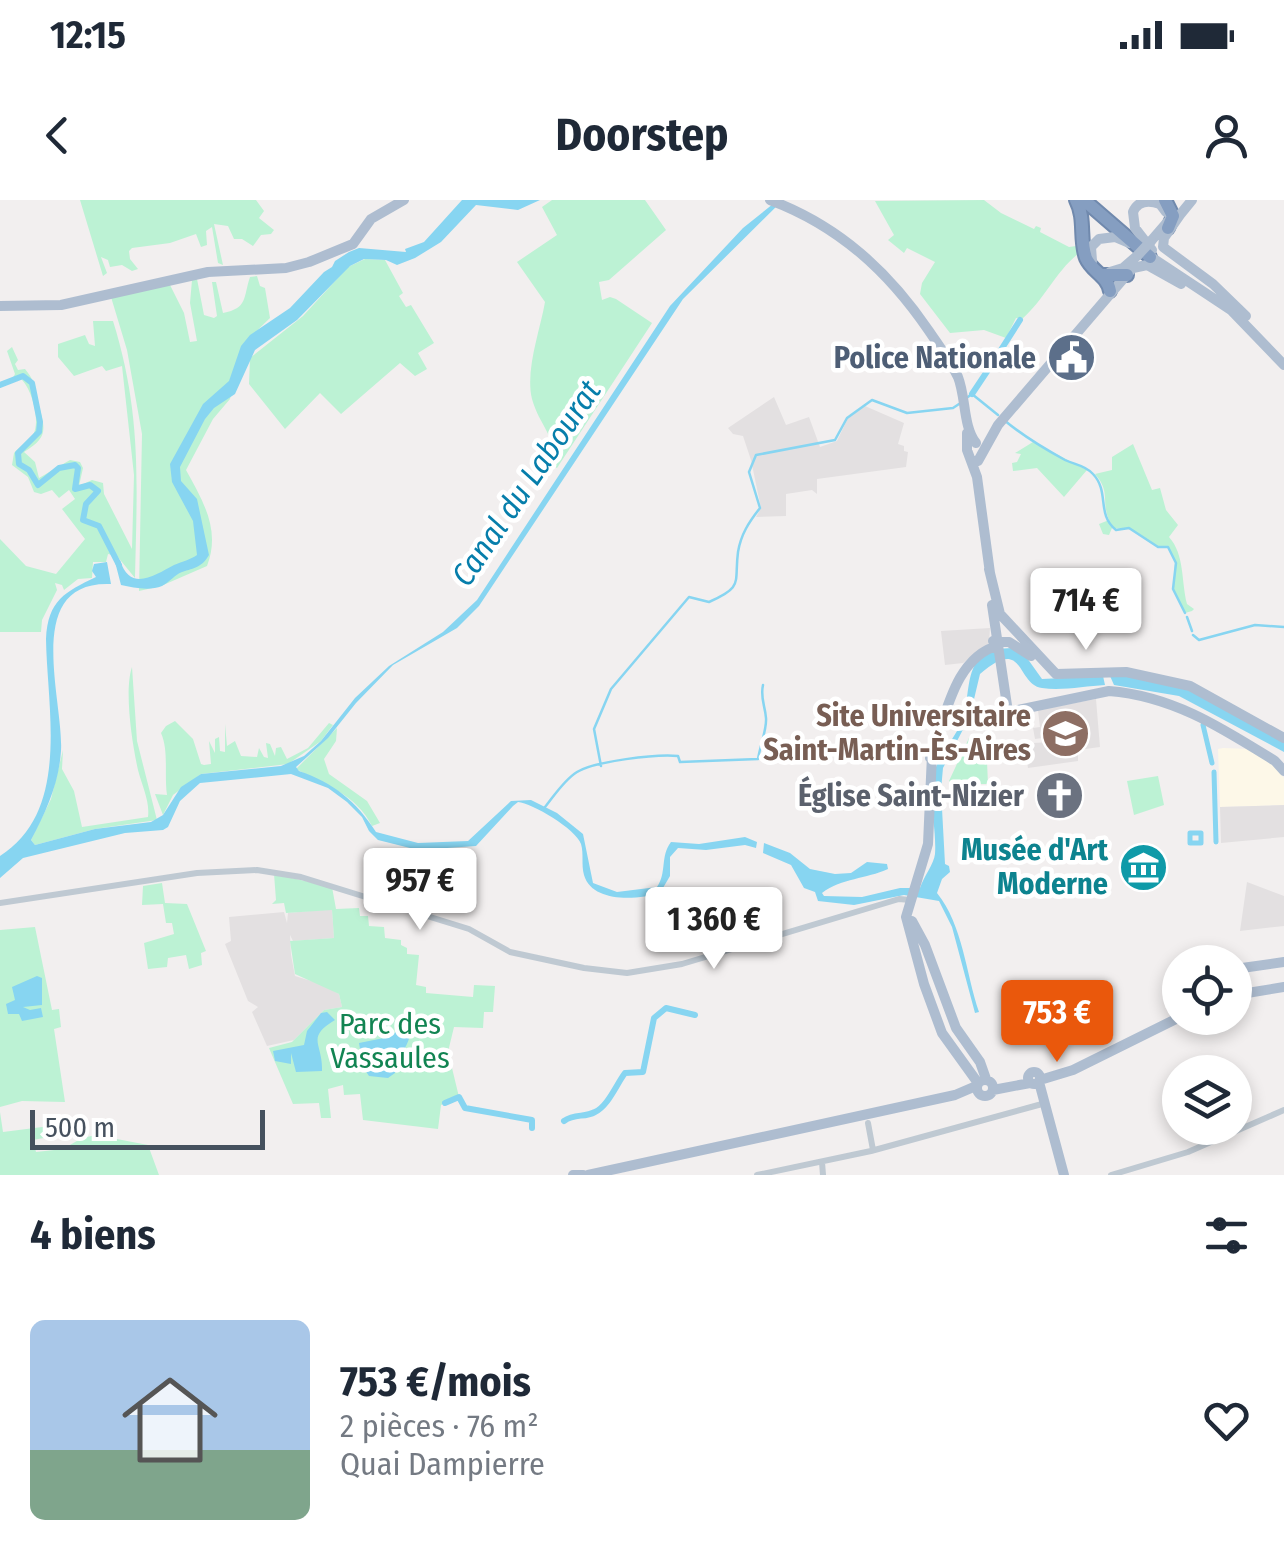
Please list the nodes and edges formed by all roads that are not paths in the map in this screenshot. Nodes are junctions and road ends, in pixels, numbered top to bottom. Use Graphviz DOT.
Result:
graph roads {
  1 [pos="404,200"];
  2 [pos="1076,200"];
  3 [pos="1084,200"];
  4 [pos="1164,200"];
  5 [pos="1189,200"];
  6 [pos="776,202"];
  7 [pos="1172,220"];
  8 [pos="1148,251"];
  9 [pos="1127,273"];
  10 [pos="1102,276"];
  11 [pos="1108,295"];
  12 [pos="0,306"];
  13 [pos="1231,310"];
  14 [pos="1250,321"];
  15 [pos="1284,362"];
  16 [pos="975,437"];
  17 [pos="990,569"];
  18 [pos="1008,623"];
  19 [pos="999,644"];
  20 [pos="1056,674"];
  21 [pos="1284,738"];
  22 [pos="1284,771"];
  23 [pos="910,895"];
  24 [pos="0,902"];
  25 [pos="913,931"];
  26 [pos="1284,962"];
  27 [pos="1252,967"];
  28 [pos="1284,987"];
  29 [pos="1252,992"];
  30 [pos="1162,1025"];
  31 [pos="1035,1080"];
  32 [pos="984,1086"];
  33 [pos="1042,1104"];
  34 [pos="1284,1110"];
  35 [pos="868,1123"];
  36 [pos="874,1150"];
  37 [pos="822,1162"];
  38 [pos="1062,1174"];
  39 [pos="573,1175"];
  40 [pos="584,1175"];
  41 [pos="608,1175"];
  42 [pos="757,1175"];
  43 [pos="823,1175"];
  44 [pos="1076,1175"];
  45 [pos="1110,1175"];
  1 -- 12 [label="main road"];
  2 -- 10 [label="highway"];
  3 -- 8 [label="highway"];
  4 -- 7 [label="highway"];
  5 -- 7 [label="main road"];
  6 -- 16 [label="main road"];
  7 -- 8 [label="main road"];
  7 -- 8 [label="main road"];
  7 -- 14 [label="main road"];
  8 -- 8 [label="main road"];
  8 -- 9 [label="main road"];
  8 -- 13 [label="main road"];
  8 -- 14 [label="main road"];
  9 -- 10 [label="highway"];
  9 -- 11 [label="main road"];
  9 -- 13 [label="main road"];
  10 -- 11 [label="highway"];
  11 -- 16 [label="main road"];
  13 -- 15 [label="main road"];
  14 -- 15 [label="main road"];
  16 -- 17 [label="main road"];
  17 -- 18 [label="main road"];
  17 -- 19 [label="main road"];
  18 -- 19 [label="main road"];
  18 -- 20 [label="main road"];
  19 -- 20 [label="main road"];
  19 -- 22 [label="main road"];
  19 -- 23 [label="main road"];
  20 -- 21 [label="main road"];
  23 -- 24 [label="street"];
  23 -- 25 [label="main road"];
  23 -- 25 [label="main road"];
  25 -- 32 [label="main road"];
  26 -- 27 [label="main road"];
  28 -- 29 [label="main road"];
  30 -- 31 [label="main road"];
  31 -- 32 [label="main road"];
  31 -- 33 [label="main road"];
  31 -- 38 [label="main road"];
  32 -- 40 [label="main road"];
  32 -- 41 [label="main road"];
  33 -- 36 [label="street"];
  33 -- 38 [label="main road"];
  34 -- 45 [label="street"];
  35 -- 36 [label="street"];
  36 -- 37 [label="street"];
  37 -- 42 [label="street"];
  37 -- 43 [label="street"];
  38 -- 44 [label="street"];
  39 -- 40 [label="main road"];
}
